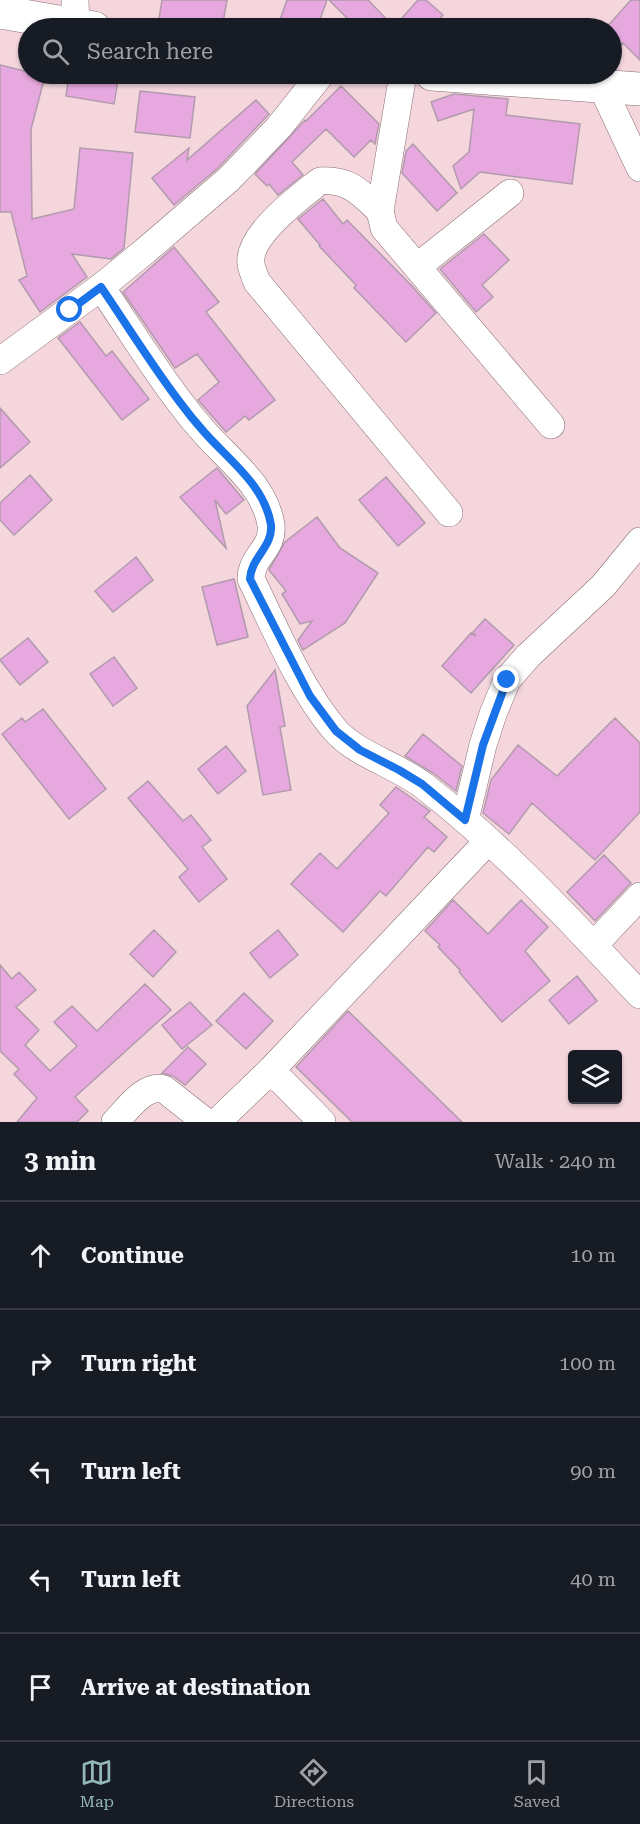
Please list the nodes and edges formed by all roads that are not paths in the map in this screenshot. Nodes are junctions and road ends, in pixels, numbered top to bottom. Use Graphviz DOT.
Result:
graph roads {
  1 [pos="0,12"];
  2 [pos="82,18"];
  3 [pos="313,84"];
  4 [pos="401,84"];
  5 [pos="563,84"];
  6 [pos="602,87"];
  7 [pos="640,89"];
  8 [pos="640,168"];
  9 [pos="510,193"];
  10 [pos="380,211"];
  11 [pos="417,267"];
  12 [pos="101,287"];
  13 [pos="0,361"];
  14 [pos="551,425"];
  15 [pos="449,513"];
  16 [pos="640,541"];
  17 [pos="465,820"];
  18 [pos="488,841"];
  19 [pos="640,896"];
  20 [pos="594,945"];
  21 [pos="640,995"];
  22 [pos="271,1070"];
  23 [pos="115,1122"];
  24 [pos="206,1122"];
  25 [pos="217,1122"];
  26 [pos="322,1122"];
  1 -- 2 [label="street"];
  3 -- 12 [label="street"];
  4 -- 10 [label="street"];
  5 -- 6 [label="street"];
  6 -- 7 [label="street"];
  6 -- 8 [label="street"];
  9 -- 11 [label="street"];
  10 -- 11 [label="street"];
  10 -- 15 [label="street"];
  11 -- 14 [label="street"];
  12 -- 13 [label="street"];
  12 -- 17 [label="street"];
  16 -- 17 [label="street"];
  17 -- 18 [label="street"];
  18 -- 20 [label="street"];
  18 -- 22 [label="street"];
  19 -- 20 [label="street"];
  20 -- 21 [label="street"];
  22 -- 25 [label="street"];
  22 -- 26 [label="street"];
  23 -- 24 [label="street"];
}
